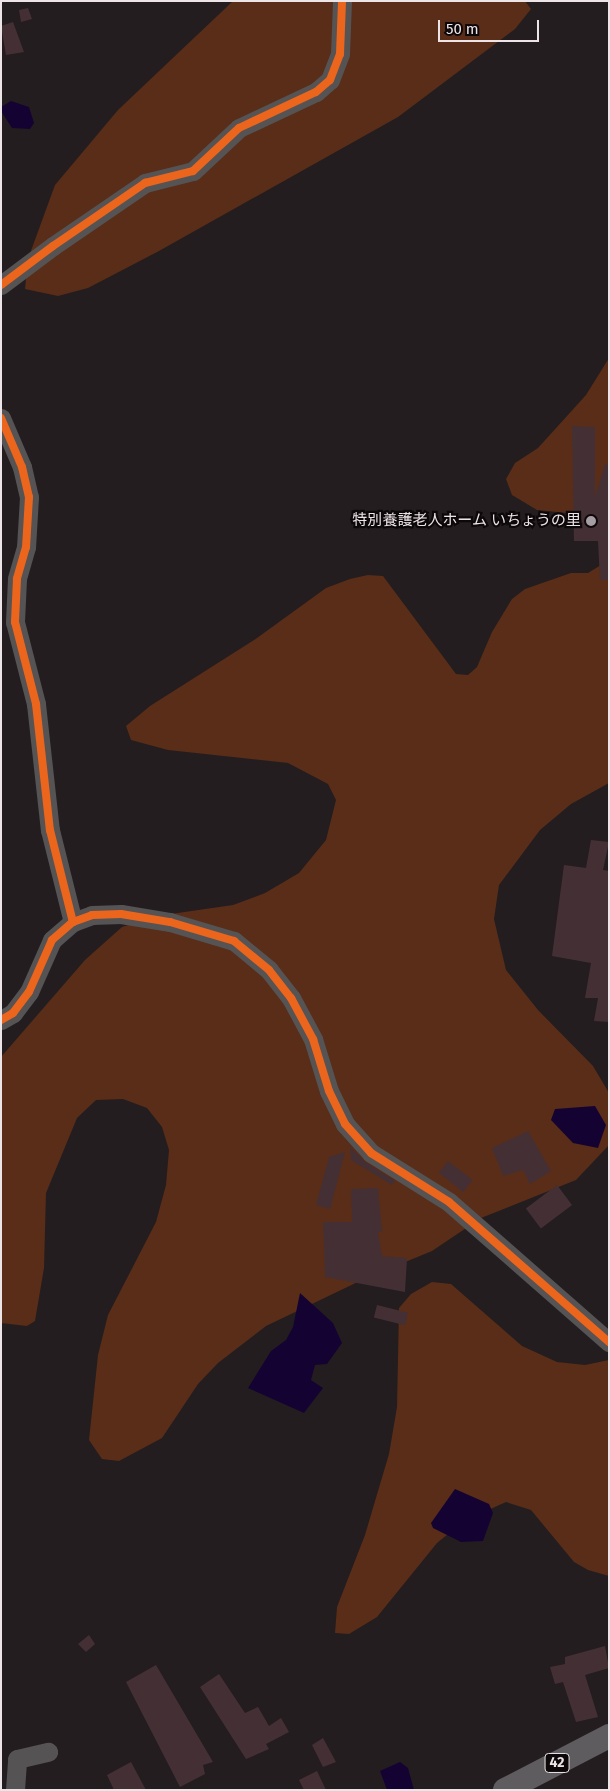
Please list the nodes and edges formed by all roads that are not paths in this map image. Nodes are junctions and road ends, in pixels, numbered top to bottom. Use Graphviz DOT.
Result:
graph roads {
  1 [pos="342,1"];
  2 [pos="1,286"];
  3 [pos="1,418"];
  4 [pos="73,922"];
  5 [pos="1,1020"];
  6 [pos="609,1342"];
  7 [pos="609,1736"];
  8 [pos="48,1752"];
  9 [pos="14,1790"];
  10 [pos="505,1790"];
  1 -- 2 [label="street"];
  3 -- 4 [label="street"];
  4 -- 5 [label="street"];
  4 -- 6 [label="street"];
  7 -- 10 [label="main road, 42"];
  8 -- 9 [label="street"];
}
